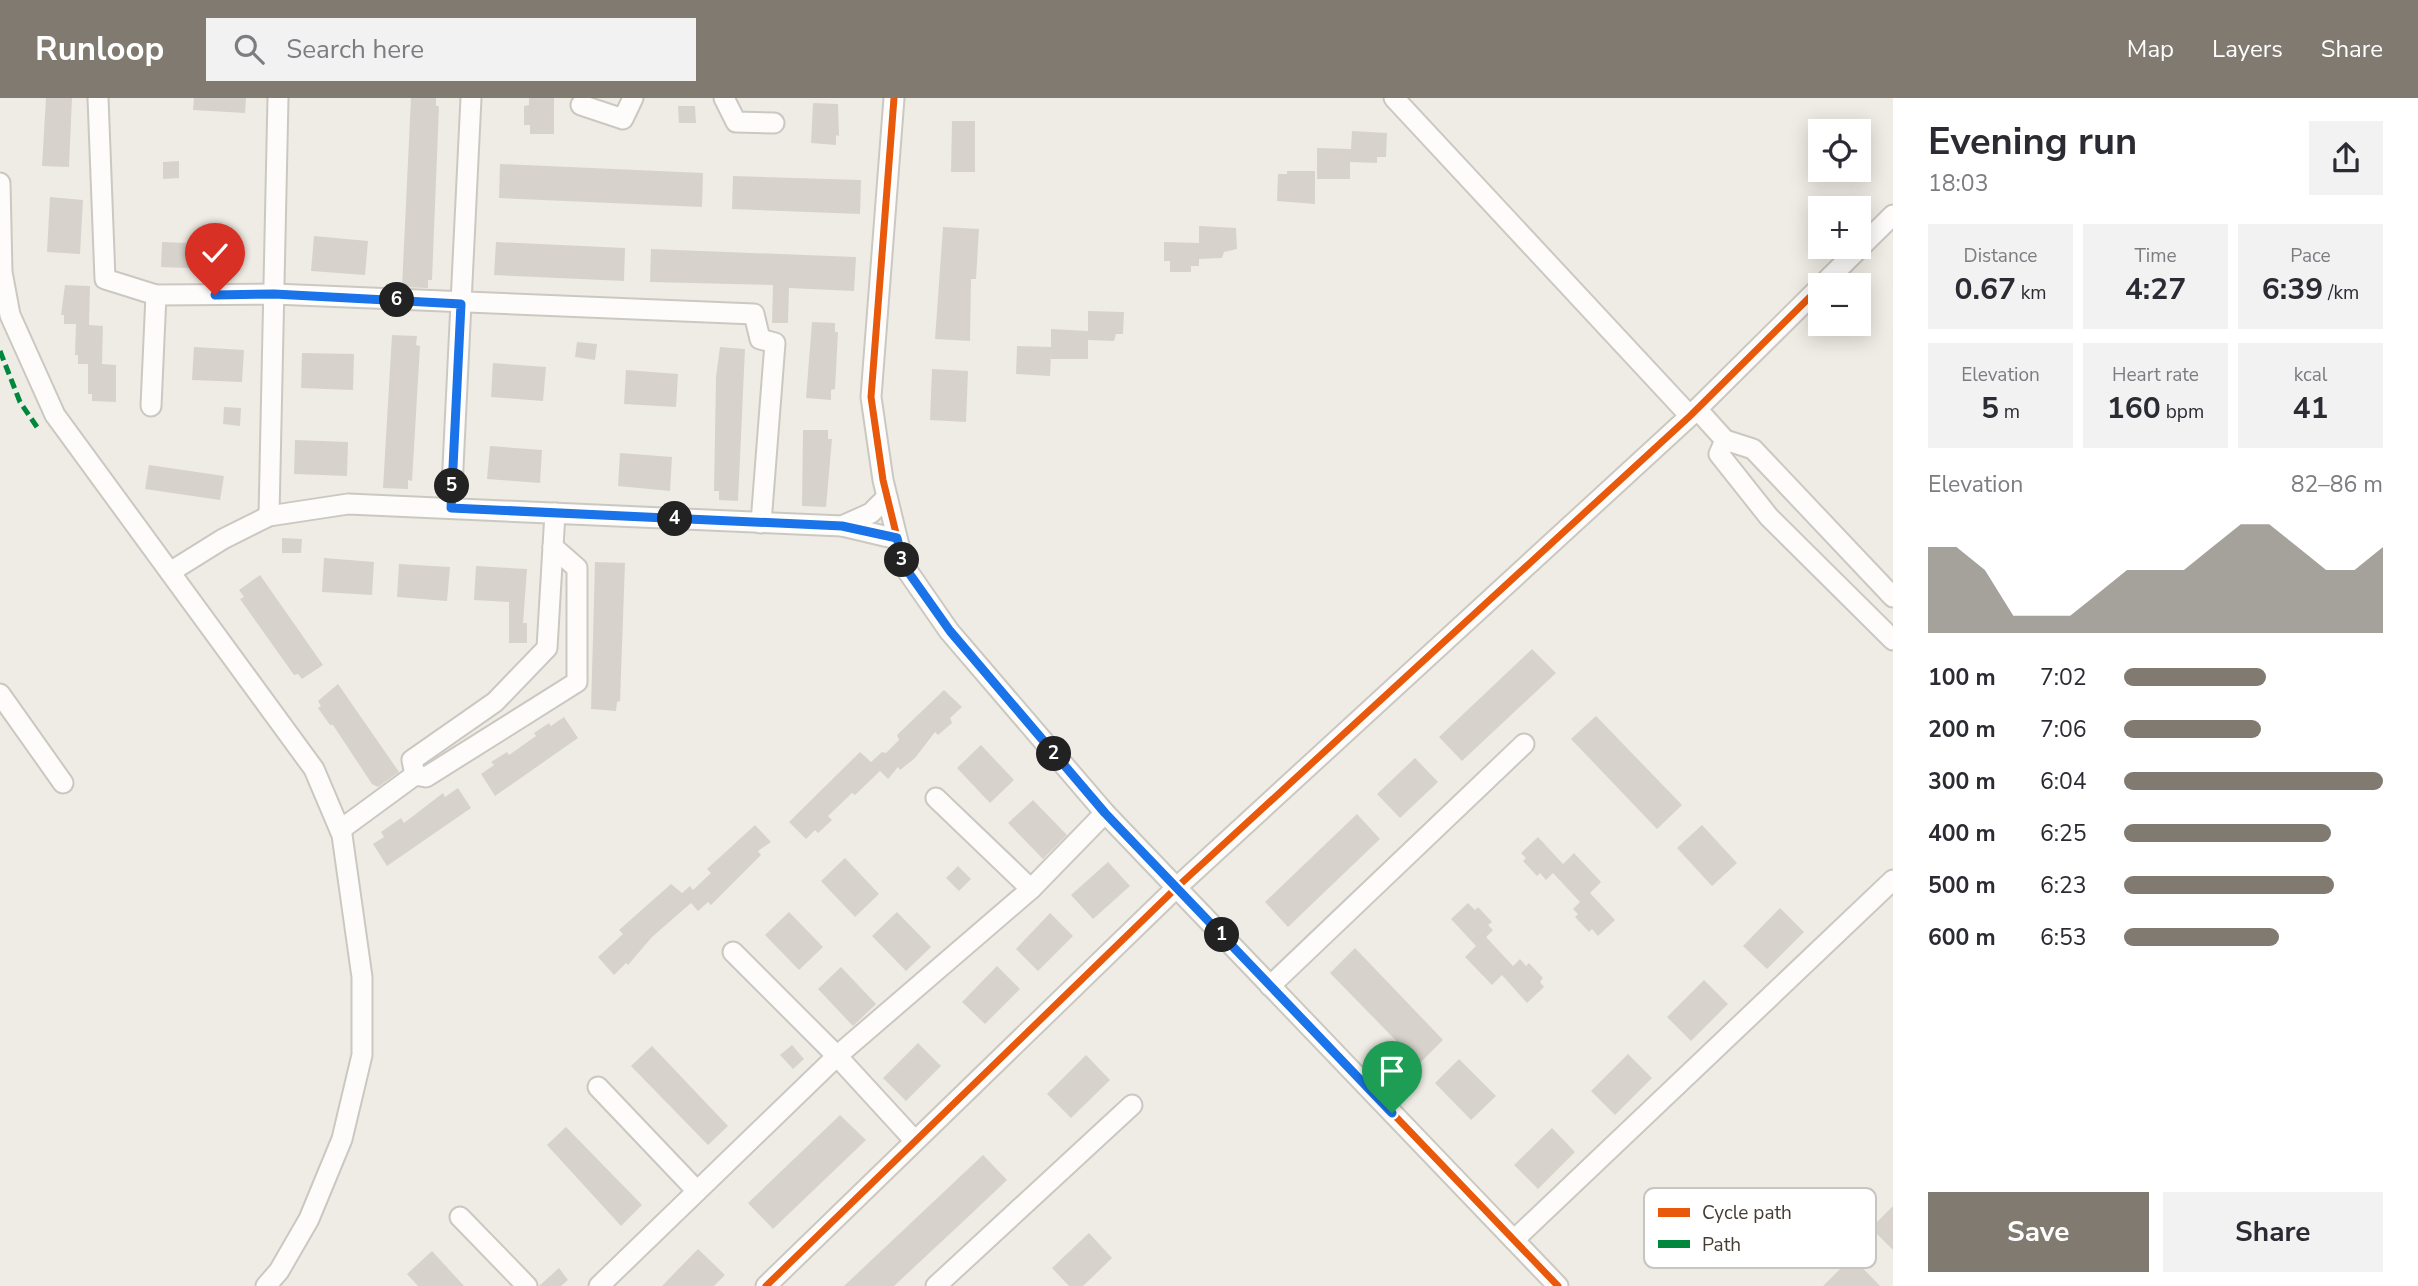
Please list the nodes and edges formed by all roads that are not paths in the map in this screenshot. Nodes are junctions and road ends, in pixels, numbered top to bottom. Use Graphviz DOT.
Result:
graph roads {
  1 [pos="98,98"];
  2 [pos="278,98"];
  3 [pos="471,98"];
  4 [pos="633,98"];
  5 [pos="724,98"];
  6 [pos="894,98"];
  7 [pos="1394,98"];
  8 [pos="581,105"];
  9 [pos="774,123"];
  10 [pos="0,183"];
  11 [pos="1893,215"];
  12 [pos="1834,273"];
  13 [pos="274,294"];
  14 [pos="156,295"];
  15 [pos="1808,299"];
  16 [pos="461,304"];
  17 [pos="151,406"];
  18 [pos="1693,412"];
  19 [pos="1725,440"];
  20 [pos="887,497"];
  21 [pos="451,508"];
  22 [pos="555,513"];
  23 [pos="269,516"];
  24 [pos="761,523"];
  25 [pos="842,526"];
  26 [pos="897,538"];
  27 [pos="553,547"];
  28 [pos="170,572"];
  29 [pos="1893,597"];
  30 [pos="1893,640"];
  31 [pos="0,694"];
  32 [pos="1524,744"];
  33 [pos="415,775"];
  34 [pos="63,783"];
  35 [pos="936,798"];
  36 [pos="1105,813"];
  37 [pos="340,830"];
  38 [pos="1893,880"];
  39 [pos="1176,888"];
  40 [pos="1031,889"];
  41 [pos="733,952"];
  42 [pos="1270,986"];
  43 [pos="836,1056"];
  44 [pos="598,1087"];
  45 [pos="1132,1105"];
  46 [pos="915,1141"];
  47 [pos="697,1191"];
  48 [pos="460,1217"];
  49 [pos="1514,1240"];
  50 [pos="775,1283"];
  51 [pos="266,1286"];
  52 [pos="527,1286"];
  53 [pos="599,1286"];
  54 [pos="936,1286"];
  55 [pos="1558,1286"];
  1 -- 14 [label="street"];
  2 -- 13 [label="street"];
  3 -- 16 [label="street"];
  4 -- 8 [label="street"];
  5 -- 9 [label="street"];
  6 -- 20 [label="street"];
  7 -- 18 [label="street"];
  10 -- 28 [label="street"];
  11 -- 12 [label="street"];
  13 -- 14 [label="street"];
  13 -- 16 [label="street"];
  13 -- 23 [label="street"];
  14 -- 17 [label="street"];
  15 -- 18 [label="street"];
  16 -- 21 [label="street"];
  16 -- 24 [label="street"];
  18 -- 19 [label="street"];
  18 -- 39 [label="street"];
  19 -- 29 [label="street"];
  19 -- 30 [label="street"];
  20 -- 25 [label="street"];
  20 -- 26 [label="street"];
  21 -- 22 [label="street"];
  21 -- 23 [label="street"];
  22 -- 24 [label="street"];
  22 -- 27 [label="street"];
  23 -- 28 [label="street"];
  24 -- 25 [label="street"];
  25 -- 26 [label="street"];
  26 -- 36 [label="street"];
  27 -- 33 [label="street"];
  27 -- 33 [label="street"];
  28 -- 37 [label="street"];
  31 -- 34 [label="street"];
  32 -- 42 [label="street"];
  33 -- 37 [label="street"];
  35 -- 40 [label="street"];
  36 -- 39 [label="street"];
  36 -- 40 [label="street"];
  37 -- 51 [label="street"];
  38 -- 49 [label="street"];
  39 -- 42 [label="street"];
  39 -- 46 [label="street"];
  40 -- 43 [label="street"];
  41 -- 43 [label="street"];
  42 -- 49 [label="street"];
  43 -- 46 [label="street"];
  43 -- 47 [label="street"];
  44 -- 47 [label="street"];
  45 -- 54 [label="street"];
  46 -- 50 [label="street"];
  47 -- 53 [label="street"];
  48 -- 52 [label="street"];
  49 -- 55 [label="street"];
}
